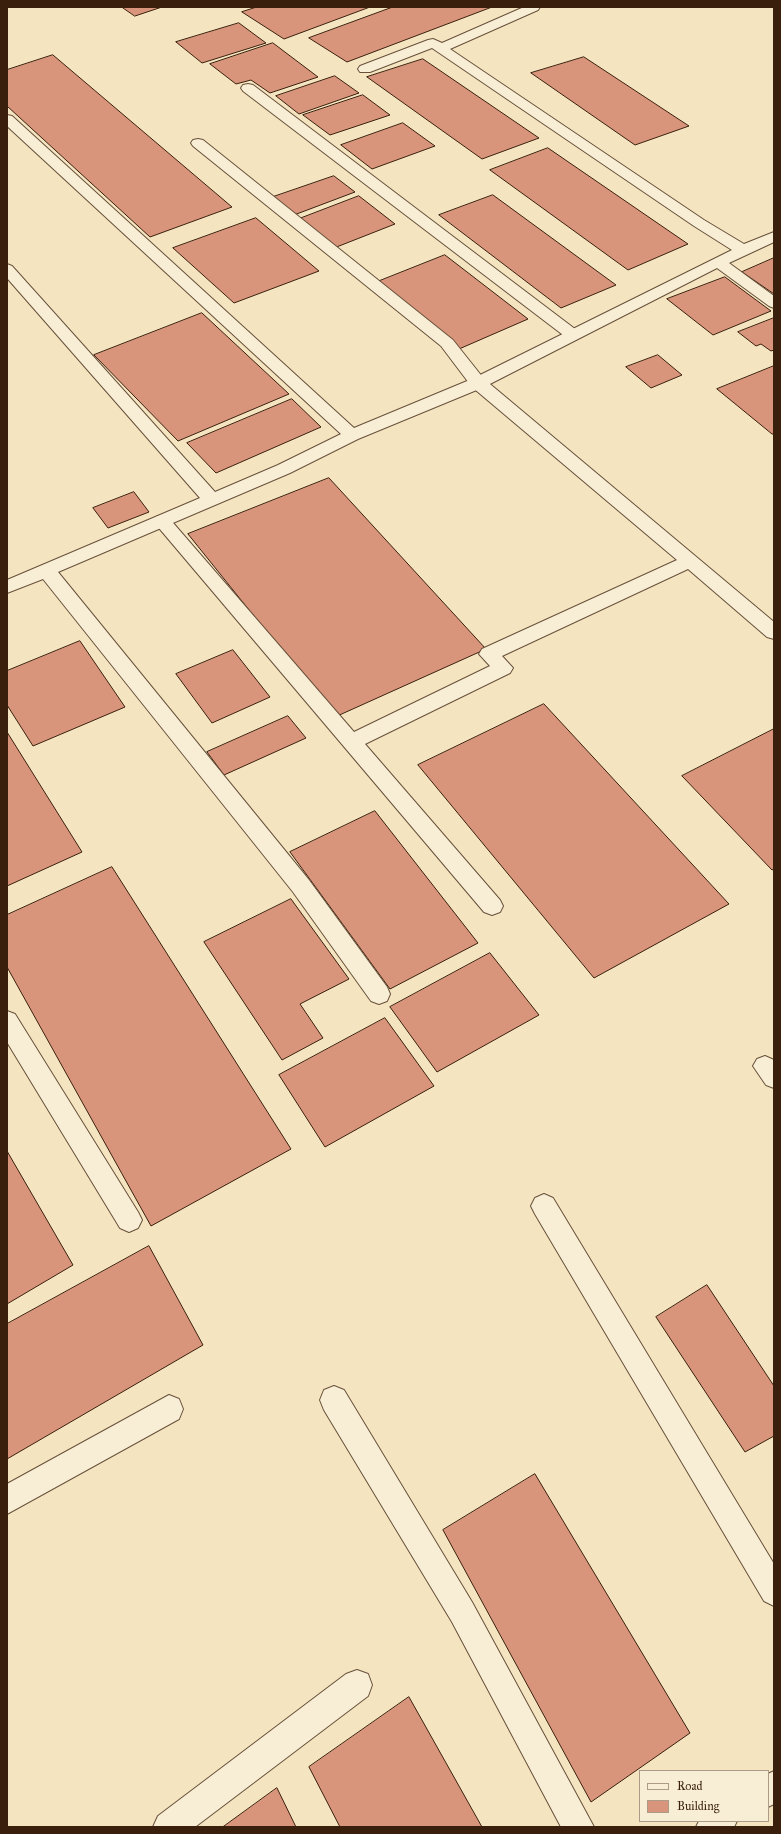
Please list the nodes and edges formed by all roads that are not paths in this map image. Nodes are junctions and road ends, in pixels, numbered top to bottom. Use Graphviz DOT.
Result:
graph roads {
  1 [pos="534,7"];
  2 [pos="501,10"];
  3 [pos="513,16"];
  4 [pos="441,48"];
  5 [pos="365,69"];
  6 [pos="248,88"];
  7 [pos="7,119"];
  8 [pos="198,143"];
  9 [pos="774,236"];
  10 [pos="744,251"];
  11 [pos="718,262"];
  12 [pos="7,269"];
  13 [pos="774,302"];
  14 [pos="573,335"];
  15 [pos="478,383"];
  16 [pos="352,434"];
  17 [pos="212,500"];
  18 [pos="162,521"];
  19 [pos="690,562"];
  20 [pos="46,570"];
  21 [pos="7,587"];
  22 [pos="774,632"];
  23 [pos="351,742"];
  24 [pos="492,906"];
  25 [pos="379,994"];
  26 [pos="7,1022"];
  27 [pos="544,1206"];
  28 [pos="129,1220"];
  29 [pos="334,1400"];
  30 [pos="169,1409"];
  31 [pos="7,1500"];
  32 [pos="774,1591"];
  33 [pos="357,1685"];
  34 [pos="169,1827"];
  35 [pos="578,1827"];
  1 -- 3 [label="street"];
  2 -- 3 [label="street"];
  3 -- 4 [label="street"];
  4 -- 5 [label="street"];
  4 -- 10 [label="street"];
  6 -- 14 [label="street"];
  7 -- 16 [label="street"];
  8 -- 15 [label="street"];
  9 -- 10 [label="street"];
  10 -- 11 [label="street"];
  11 -- 13 [label="street"];
  11 -- 14 [label="street"];
  12 -- 17 [label="street"];
  14 -- 15 [label="street"];
  15 -- 16 [label="street"];
  15 -- 19 [label="street"];
  16 -- 17 [label="street"];
  17 -- 18 [label="street"];
  18 -- 20 [label="street"];
  18 -- 23 [label="street"];
  19 -- 22 [label="street"];
  19 -- 23 [label="street"];
  20 -- 21 [label="street"];
  20 -- 25 [label="street"];
  23 -- 24 [label="street"];
  26 -- 28 [label="street"];
  27 -- 32 [label="street"];
  29 -- 35 [label="street"];
  30 -- 31 [label="street"];
  33 -- 34 [label="street"];
}
